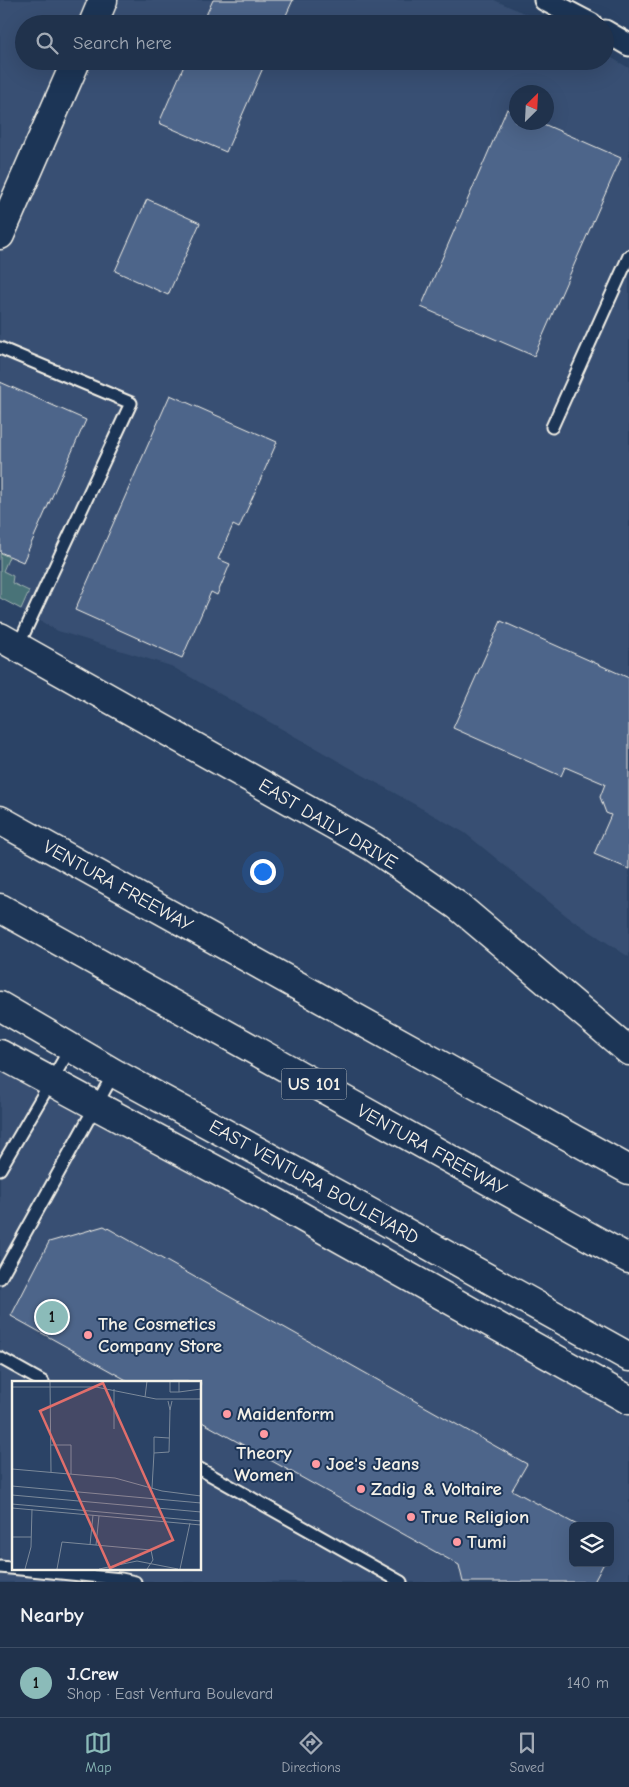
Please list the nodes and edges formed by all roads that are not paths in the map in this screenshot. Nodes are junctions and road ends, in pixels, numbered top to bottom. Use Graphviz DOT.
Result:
graph roads {
  1 [pos="103,0"];
  2 [pos="554,2"];
  3 [pos="97,15"];
  4 [pos="576,15"];
  5 [pos="614,36"];
  6 [pos="629,45"];
  7 [pos="72,70"];
  8 [pos="0,235"];
  9 [pos="629,256"];
  10 [pos="0,348"];
  11 [pos="552,427"];
  12 [pos="9,642"];
  13 [pos="0,820"];
  14 [pos="0,908"];
  15 [pos="0,1006"];
  16 [pos="71,1047"];
  17 [pos="629,1051"];
  18 [pos="0,1054"];
  19 [pos="114,1073"];
  20 [pos="52,1081"];
  21 [pos="96,1105"];
  22 [pos="0,1169"];
  23 [pos="629,1170"];
  24 [pos="629,1260"];
  25 [pos="0,1278"];
  26 [pos="629,1357"];
  27 [pos="0,1358"];
  28 [pos="41,1381"];
  29 [pos="629,1400"];
  30 [pos="201,1470"];
  31 [pos="22,1570"];
  32 [pos="135,1582"];
  33 [pos="401,1582"];
  1 -- 3 [label="main road"];
  2 -- 4 [label="street"];
  5 -- 6 [label="street"];
  7 -- 8 [label="main road"];
  9 -- 11 [label="lane"];
  10 -- 12 [label="lane"];
  12 -- 17 [label="main road, EAST DAILY DRIVE"];
  13 -- 23 [label="main road, VENTURA FREEWAY"];
  14 -- 24 [label="main road, VENTURA FREEWAY / US 101"];
  15 -- 16 [label="main road, EAST VENTURA BOULEVARD"];
  16 -- 19 [label="main road, EAST VENTURA BOULEVARD"];
  16 -- 20 [label="lane"];
  18 -- 20 [label="main road, EAST VENTURA BOULEVARD"];
  19 -- 21 [label="lane"];
  19 -- 26 [label="main road, EAST VENTURA BOULEVARD"];
  20 -- 21 [label="main road, EAST VENTURA BOULEVARD"];
  20 -- 22 [label="lane"];
  21 -- 25 [label="lane"];
  21 -- 29 [label="main road, EAST VENTURA BOULEVARD"];
  27 -- 28 [label="lane"];
  30 -- 33 [label="lane"];
  31 -- 32 [label="lane"];
}
